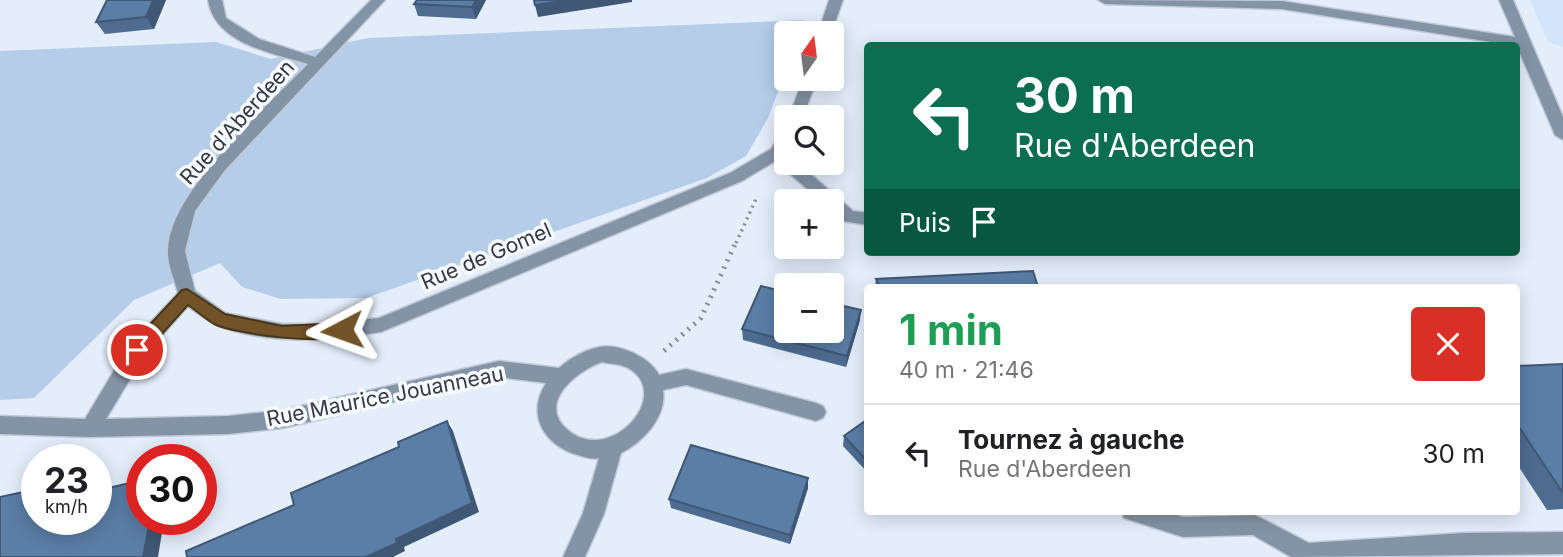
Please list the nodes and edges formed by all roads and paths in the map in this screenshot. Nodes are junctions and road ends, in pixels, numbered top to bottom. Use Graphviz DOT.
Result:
graph roads {
  1 [pos="215,0"];
  2 [pos="378,0"];
  3 [pos="836,0"];
  4 [pos="1105,0"];
  5 [pos="1506,0"];
  6 [pos="829,21"];
  7 [pos="1518,42"];
  8 [pos="1520,42"];
  9 [pos="1524,43"];
  10 [pos="319,63"];
  11 [pos="1563,135"];
  12 [pos="774,162"];
  13 [pos="775,175"];
  14 [pos="802,175"];
  15 [pos="864,218"];
  16 [pos="187,295"];
  17 [pos="559,376"];
  18 [pos="649,376"];
  19 [pos="816,412"];
  20 [pos="0,425"];
  21 [pos="90,428"];
  22 [pos="613,447"];
  23 [pos="1145,515"];
  24 [pos="1563,543"];
  25 [pos="574,557"];
  1 -- 10 [label="street"];
  2 -- 10 [label="street, Rue d'Aberdeen"];
  3 -- 6 [label="street"];
  4 -- 7 [label="street"];
  5 -- 9 [label="street"];
  8 -- 9 [label="street"];
  9 -- 11 [label="street"];
  10 -- 16 [label="street, Rue d'Aberdeen"];
  12 -- 16 [label="street, Rue de Gomel"];
  13 -- 18 [label="path"];
  14 -- 15 [label="street"];
  16 -- 21 [label="street"];
  17 -- 18 [label="street"];
  17 -- 21 [label="street, Rue Maurice Jouanneau"];
  17 -- 22 [label="street"];
  18 -- 19 [label="street"];
  18 -- 22 [label="street"];
  20 -- 21 [label="street, Rue Maurice Jouanneau"];
  22 -- 25 [label="street"];
  23 -- 24 [label="street"];
}
